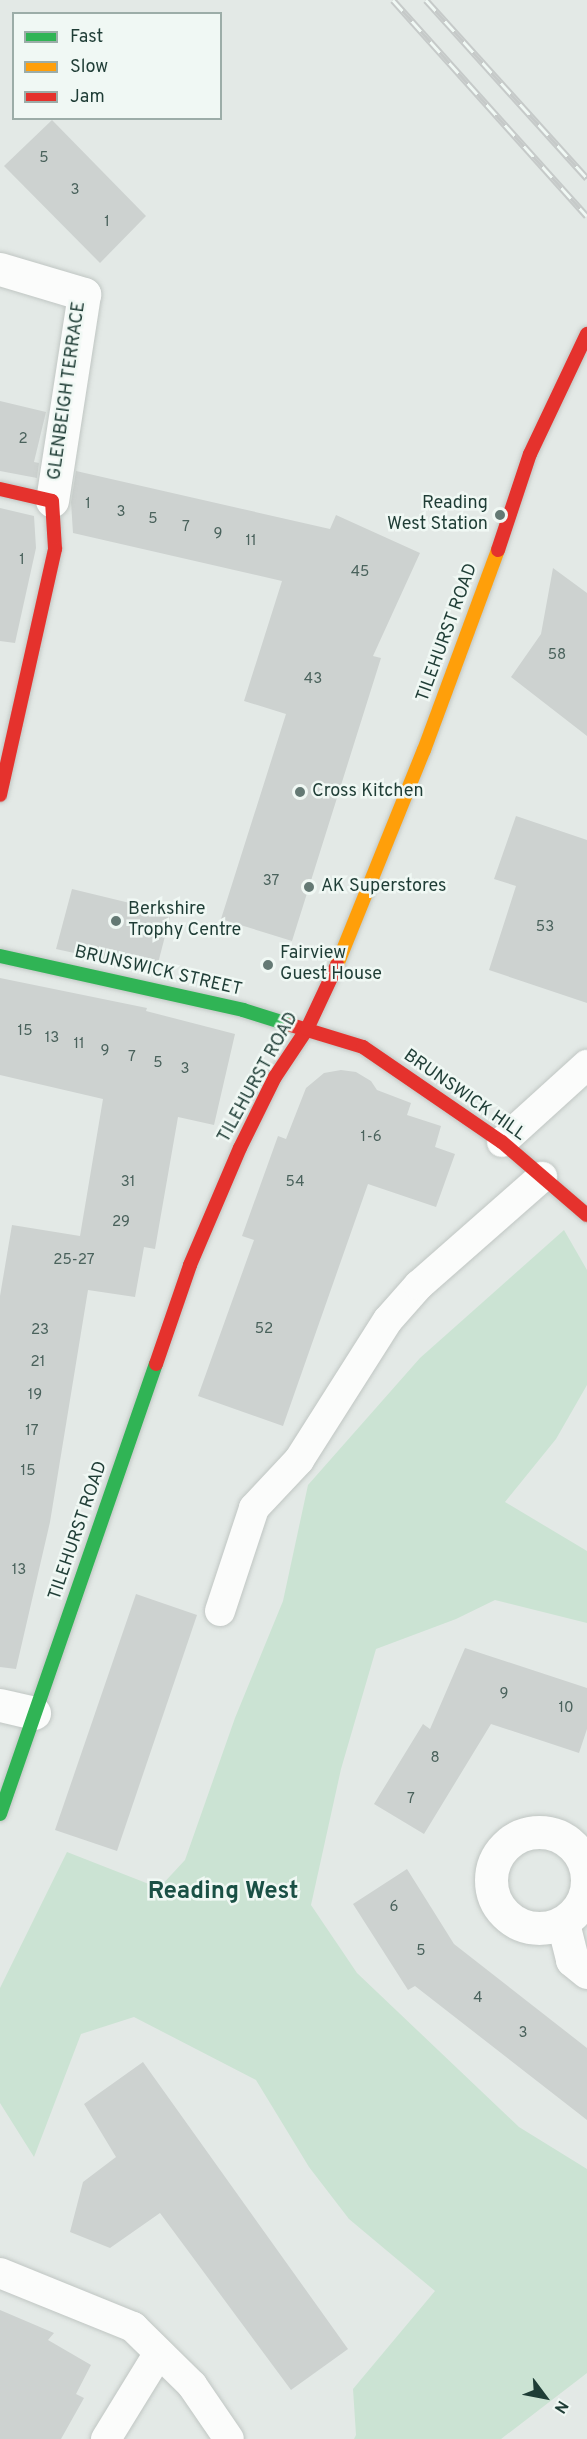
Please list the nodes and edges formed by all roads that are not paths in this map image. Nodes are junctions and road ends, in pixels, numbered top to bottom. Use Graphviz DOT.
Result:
graph roads {
  1 [pos="0,269"];
  2 [pos="587,334"];
  3 [pos="0,489"];
  4 [pos="52,501"];
  5 [pos="0,795"];
  6 [pos="0,956"];
  7 [pos="306,1029"];
  8 [pos="587,1065"];
  9 [pos="502,1142"];
  10 [pos="542,1177"];
  11 [pos="587,1215"];
  12 [pos="220,1611"];
  13 [pos="0,1705"];
  14 [pos="34,1713"];
  15 [pos="0,1814"];
  16 [pos="563,1923"];
  17 [pos="587,1972"];
  18 [pos="0,2273"];
  19 [pos="159,2353"];
  20 [pos="106,2439"];
  21 [pos="229,2439"];
  1 -- 4 [label="street, GLENBEIGH TERRACE"];
  2 -- 7 [label="street, TILEHURST ROAD"];
  3 -- 4 [label="street"];
  4 -- 5 [label="street"];
  6 -- 7 [label="street, BRUNSWICK STREET"];
  7 -- 9 [label="street, BRUNSWICK HILL"];
  7 -- 14 [label="street, TILEHURST ROAD"];
  8 -- 9 [label="lane"];
  9 -- 10 [label="street, BRUNSWICK HILL"];
  10 -- 11 [label="street, BRUNSWICK HILL"];
  10 -- 12 [label="lane"];
  13 -- 14 [label="street"];
  14 -- 15 [label="street, TILEHURST ROAD"];
  16 -- 17 [label="street"];
  18 -- 19 [label="lane"];
  19 -- 20 [label="lane"];
  19 -- 21 [label="lane"];
}
